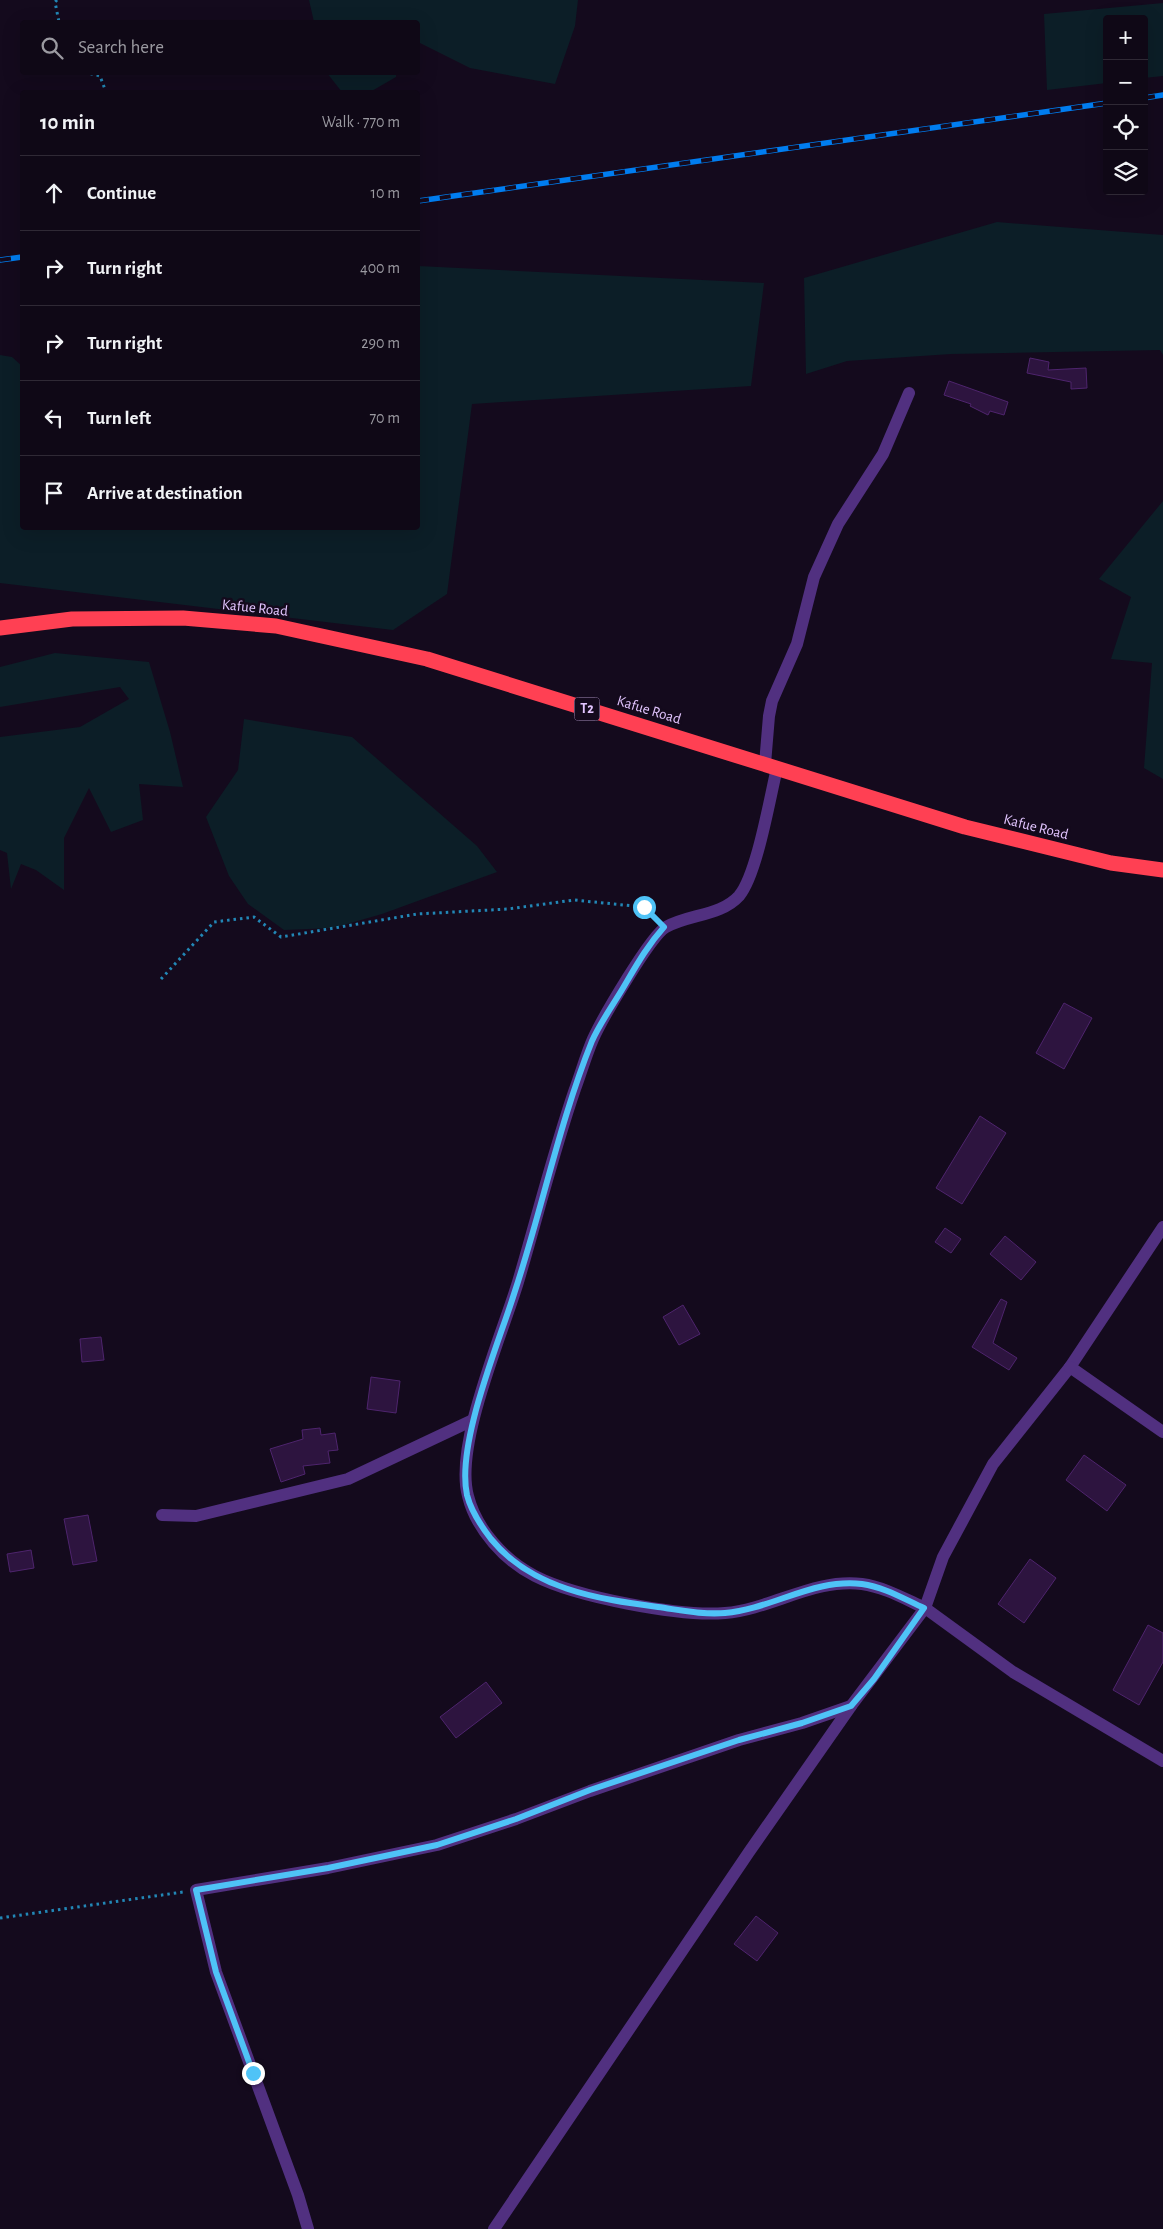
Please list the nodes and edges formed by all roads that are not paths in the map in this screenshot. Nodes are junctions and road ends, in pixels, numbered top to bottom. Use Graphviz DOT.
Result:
graph roads {
  1 [pos="909,393"];
  2 [pos="0,628"];
  3 [pos="771,766"];
  4 [pos="1163,870"];
  5 [pos="1163,1227"];
  6 [pos="1070,1366"];
  7 [pos="473,1420"];
  8 [pos="1163,1432"];
  9 [pos="162,1515"];
  10 [pos="924,1608"];
  11 [pos="851,1706"];
  12 [pos="1163,1761"];
  13 [pos="308,2229"];
  14 [pos="494,2229"];
  1 -- 3 [label="street"];
  2 -- 3 [label="highway, Kafue Road / T2"];
  3 -- 4 [label="highway, Kafue Road / T2"];
  3 -- 7 [label="street"];
  5 -- 6 [label="street"];
  6 -- 8 [label="street"];
  6 -- 10 [label="street"];
  7 -- 9 [label="street"];
  7 -- 10 [label="street"];
  10 -- 11 [label="street"];
  10 -- 12 [label="street"];
  11 -- 13 [label="street"];
  11 -- 14 [label="street"];
}
